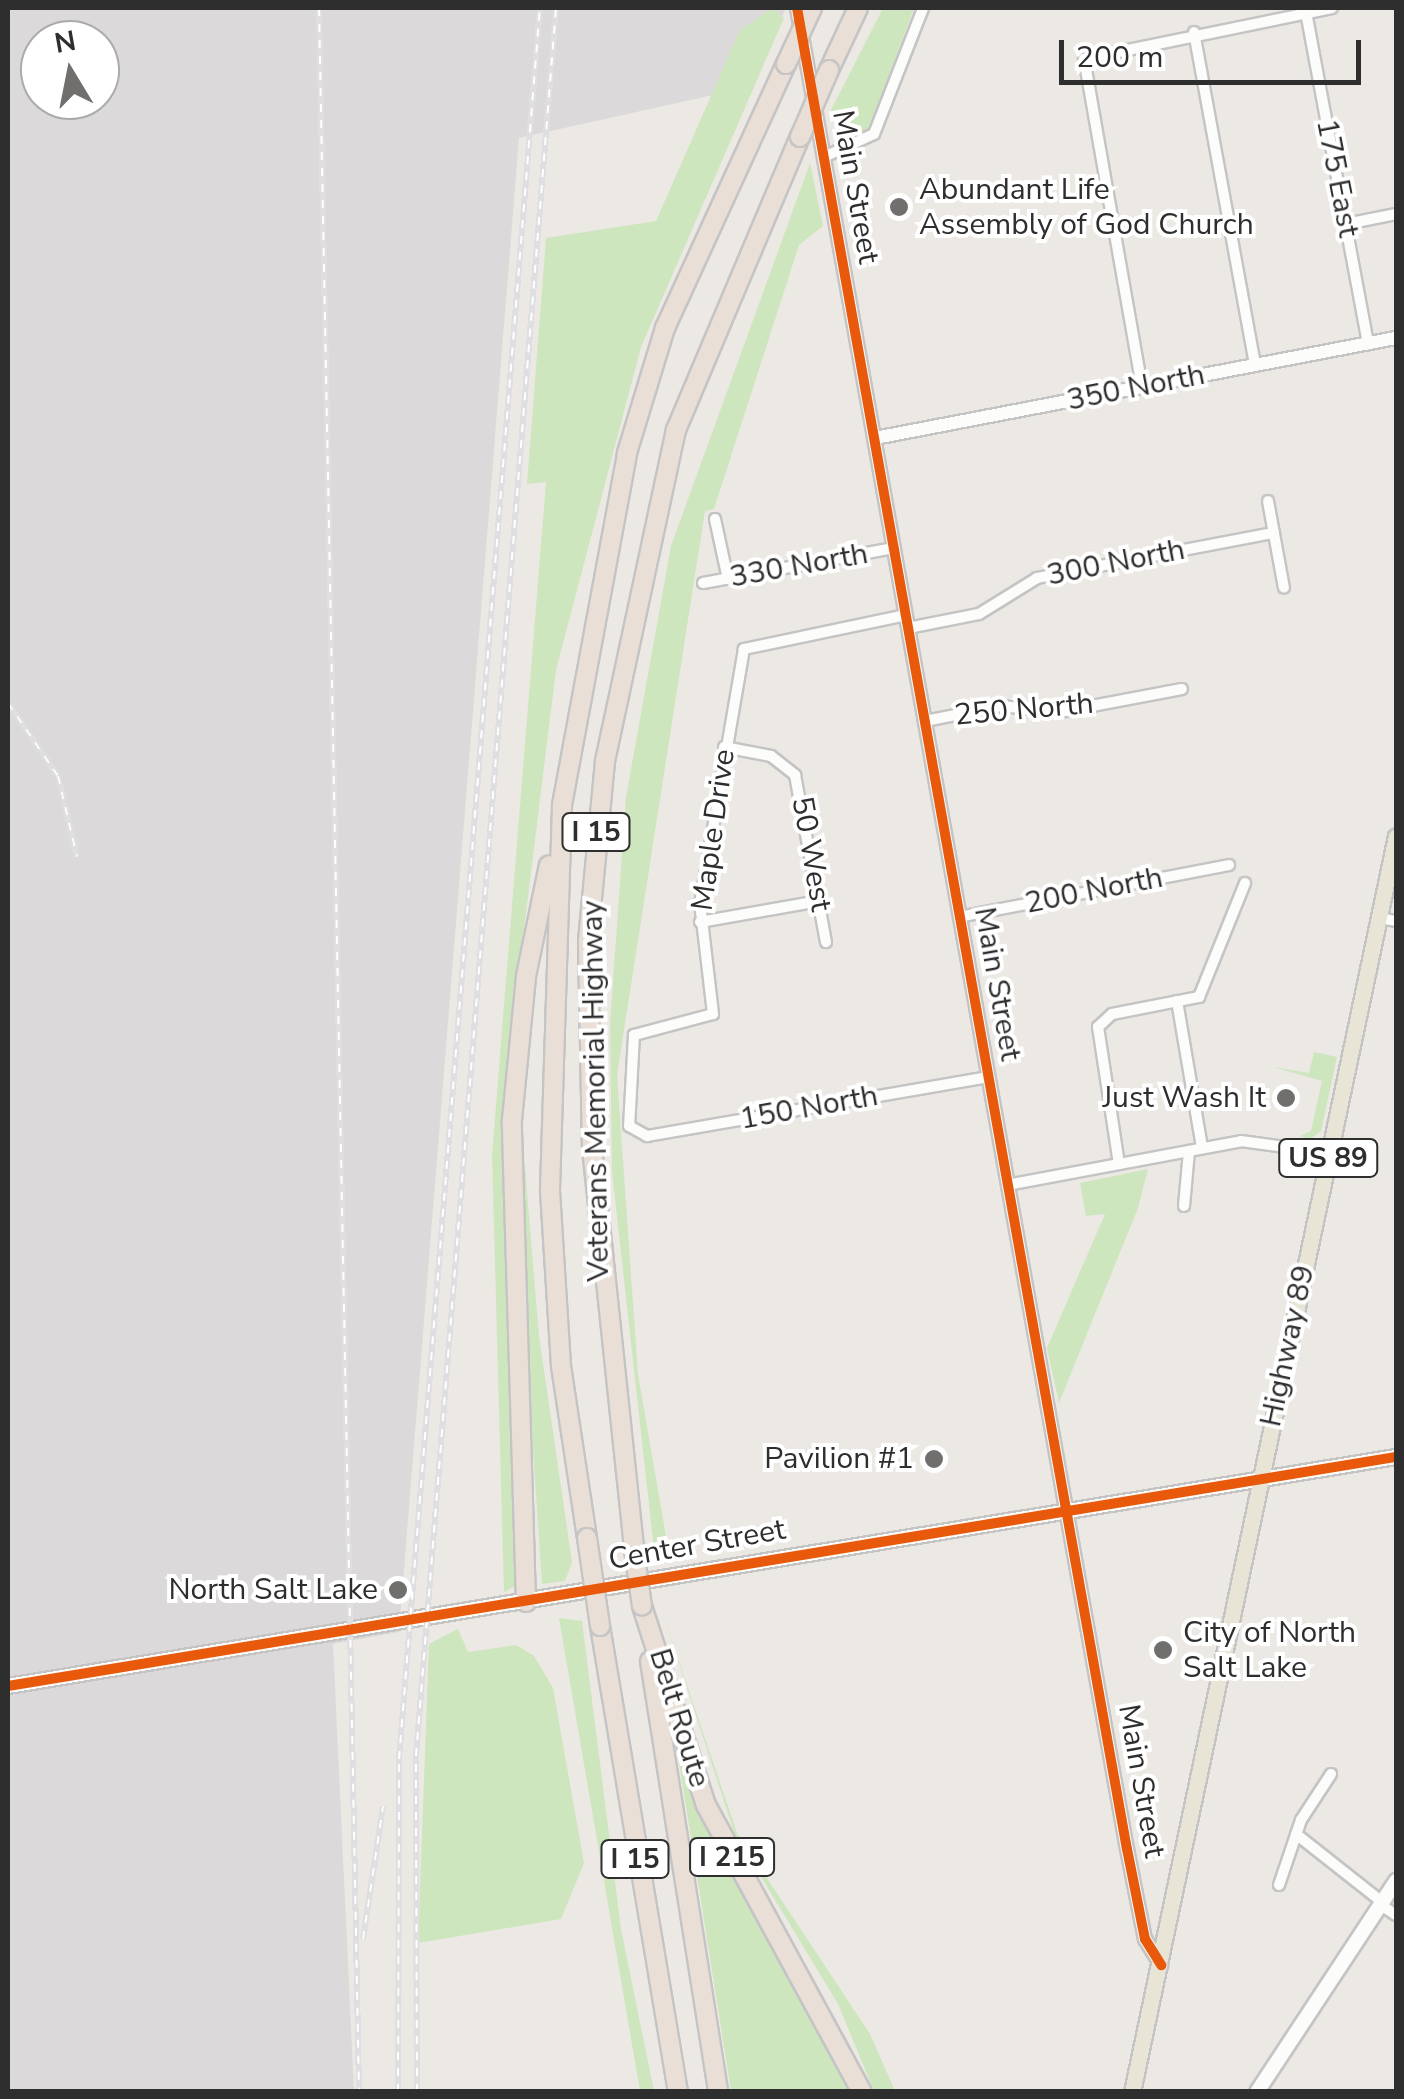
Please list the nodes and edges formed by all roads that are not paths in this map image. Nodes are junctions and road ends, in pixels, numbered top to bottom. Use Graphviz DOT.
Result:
graph roads {
  1 [pos="796,8"];
  2 [pos="812,8"];
  3 [pos="858,8"];
  4 [pos="923,8"];
  5 [pos="1332,8"];
  6 [pos="1306,12"];
  7 [pos="1194,32"];
  8 [pos="824,158"];
  9 [pos="1396,214"];
  10 [pos="1346,224"];
  11 [pos="1396,338"];
  12 [pos="1368,344"];
  13 [pos="1255,366"];
  14 [pos="1142,387"];
  15 [pos="874,438"];
  16 [pos="1268,501"];
  17 [pos="715,519"];
  18 [pos="1274,533"];
  19 [pos="894,548"];
  20 [pos="728,579"];
  21 [pos="703,583"];
  22 [pos="1284,588"];
  23 [pos="907,621"];
  24 [pos="747,646"];
  25 [pos="1182,688"];
  26 [pos="925,721"];
  27 [pos="724,747"];
  28 [pos="562,806"];
  29 [pos="1396,836"];
  30 [pos="1229,865"];
  31 [pos="1245,883"];
  32 [pos="819,901"];
  33 [pos="960,917"];
  34 [pos="1379,918"];
  35 [pos="1396,921"];
  36 [pos="700,922"];
  37 [pos="826,942"];
  38 [pos="1177,1002"];
  39 [pos="988,1077"];
  40 [pos="632,1133"];
  41 [pos="1202,1148"];
  42 [pos="1190,1150"];
  43 [pos="1329,1153"];
  44 [pos="1119,1164"];
  45 [pos="1007,1186"];
  46 [pos="1184,1206"];
  47 [pos="1396,1457"];
  48 [pos="1262,1482"];
  49 [pos="1066,1508"];
  50 [pos="526,1602"];
  51 [pos="642,1606"];
  52 [pos="8,1686"];
  53 [pos="1331,1774"];
  54 [pos="1296,1834"];
  55 [pos="1396,1881"];
  56 [pos="1279,1885"];
  57 [pos="1381,1904"];
  58 [pos="1396,1915"];
  59 [pos="1161,1965"];
  60 [pos="678,2092"];
  61 [pos="718,2092"];
  62 [pos="862,2092"];
  63 [pos="1132,2092"];
  64 [pos="1258,2092"];
  1 -- 8 [label="street, Main Street"];
  2 -- 28 [label="highway, Veterans Memorial Highway / I 15, bridge"];
  3 -- 51 [label="highway, Veterans Memorial Highway / I 15, bridge"];
  4 -- 8 [label="street"];
  5 -- 6 [label="street"];
  6 -- 7 [label="street"];
  6 -- 10 [label="street, 175 East"];
  7 -- 13 [label="street"];
  7 -- 14 [label="street"];
  8 -- 15 [label="street, Main Street"];
  9 -- 10 [label="street"];
  10 -- 12 [label="street, 175 East"];
  11 -- 12 [label="street, 350 North"];
  12 -- 13 [label="street, 350 North"];
  13 -- 14 [label="street, 350 North"];
  14 -- 15 [label="street, 350 North"];
  15 -- 19 [label="street, Main Street"];
  16 -- 18 [label="street"];
  17 -- 20 [label="street"];
  18 -- 22 [label="street"];
  18 -- 23 [label="street, 300 North"];
  19 -- 20 [label="street, 330 North"];
  19 -- 23 [label="street, Main Street"];
  20 -- 21 [label="street, 330 North"];
  23 -- 24 [label="street, 300 North"];
  23 -- 26 [label="street, Main Street"];
  24 -- 27 [label="street, Maple Drive"];
  25 -- 26 [label="street, 250 North"];
  26 -- 33 [label="street, Main Street"];
  27 -- 32 [label="street, 50 West"];
  27 -- 36 [label="street, Maple Drive"];
  28 -- 50 [label="highway"];
  28 -- 60 [label="highway, Veterans Memorial Highway / I 15, bridge"];
  29 -- 34 [label="main road, Highway 89 / US 89"];
  30 -- 33 [label="street, 200 North"];
  31 -- 38 [label="street"];
  32 -- 36 [label="street"];
  32 -- 37 [label="street, 50 West"];
  33 -- 39 [label="street, Main Street"];
  34 -- 35 [label="street"];
  34 -- 43 [label="main road, Highway 89 / US 89"];
  36 -- 40 [label="street, Maple Drive"];
  38 -- 41 [label="street"];
  38 -- 44 [label="street"];
  39 -- 40 [label="street, 150 North"];
  39 -- 45 [label="street, Main Street"];
  41 -- 42 [label="street"];
  41 -- 43 [label="street"];
  42 -- 44 [label="street"];
  42 -- 46 [label="street"];
  43 -- 48 [label="main road, Highway 89 / US 89"];
  44 -- 45 [label="street"];
  45 -- 49 [label="street, Main Street"];
  47 -- 48 [label="main road, Center Street"];
  48 -- 49 [label="main road, Center Street"];
  48 -- 59 [label="main road, Highway 89 / US 89"];
  49 -- 50 [label="main road, Center Street"];
  49 -- 59 [label="street, Main Street"];
  50 -- 52 [label="main road, Center Street"];
  51 -- 61 [label="highway, Veterans Memorial Highway / I 15"];
  51 -- 62 [label="highway, Belt Route / I 215"];
  53 -- 54 [label="street"];
  54 -- 56 [label="street"];
  54 -- 57 [label="street"];
  55 -- 57 [label="main road"];
  57 -- 58 [label="street"];
  57 -- 64 [label="main road"];
  59 -- 63 [label="main road, Highway 89 / US 89"];
}
